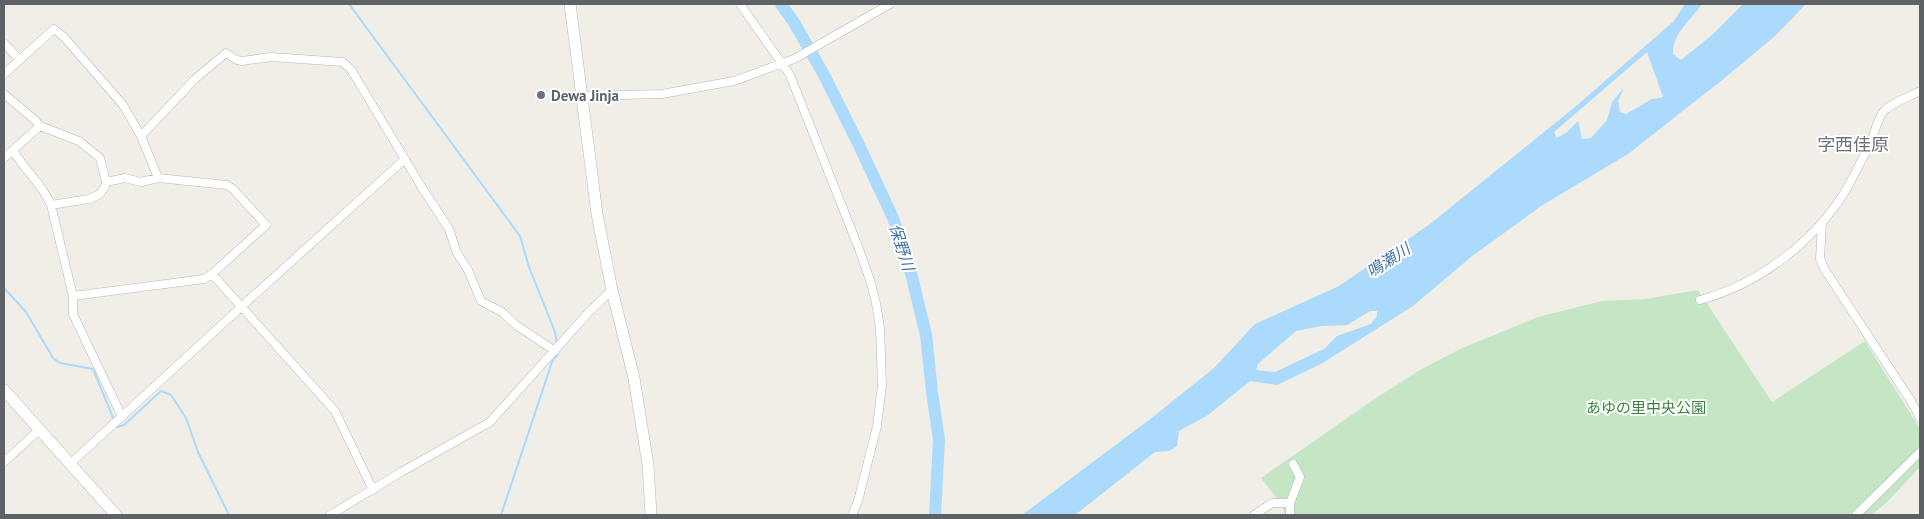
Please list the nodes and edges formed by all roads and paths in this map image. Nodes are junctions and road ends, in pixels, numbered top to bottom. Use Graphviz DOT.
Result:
graph roads {
  1 [pos="570,4"];
  2 [pos="740,4"];
  3 [pos="890,4"];
  4 [pos="4,43"];
  5 [pos="20,60"];
  6 [pos="782,63"];
  7 [pos="4,74"];
  8 [pos="1920,90"];
  9 [pos="4,94"];
  10 [pos="582,96"];
  11 [pos="40,126"];
  12 [pos="141,136"];
  13 [pos="12,150"];
  14 [pos="4,158"];
  15 [pos="405,159"];
  16 [pos="158,178"];
  17 [pos="106,182"];
  18 [pos="52,205"];
  19 [pos="1822,223"];
  20 [pos="212,274"];
  21 [pos="612,290"];
  22 [pos="73,296"];
  23 [pos="1700,300"];
  24 [pos="241,307"];
  25 [pos="555,351"];
  26 [pos="4,390"];
  27 [pos="1920,418"];
  28 [pos="121,419"];
  29 [pos="40,429"];
  30 [pos="1920,452"];
  31 [pos="4,462"];
  32 [pos="71,463"];
  33 [pos="1292,464"];
  34 [pos="373,490"];
  35 [pos="1290,503"];
  36 [pos="116,515"];
  37 [pos="330,515"];
  38 [pos="650,515"];
  39 [pos="852,515"];
  40 [pos="1254,515"];
  41 [pos="1290,515"];
  42 [pos="1856,515"];
  1 -- 10 [label="street"];
  2 -- 6 [label="street"];
  3 -- 6 [label="street"];
  4 -- 5 [label="street"];
  5 -- 7 [label="street"];
  5 -- 12 [label="street"];
  6 -- 10 [label="street"];
  6 -- 39 [label="street"];
  8 -- 19 [label="street"];
  9 -- 11 [label="street"];
  10 -- 21 [label="street"];
  11 -- 13 [label="street"];
  11 -- 17 [label="street"];
  12 -- 15 [label="street"];
  12 -- 16 [label="street"];
  13 -- 14 [label="street"];
  13 -- 18 [label="street"];
  15 -- 24 [label="street"];
  15 -- 25 [label="street"];
  16 -- 17 [label="street"];
  16 -- 20 [label="street"];
  17 -- 18 [label="street"];
  18 -- 22 [label="street"];
  19 -- 23 [label="street"];
  19 -- 27 [label="street"];
  20 -- 22 [label="street"];
  20 -- 24 [label="street"];
  21 -- 25 [label="street"];
  21 -- 38 [label="street"];
  22 -- 28 [label="street"];
  24 -- 28 [label="street"];
  24 -- 34 [label="street"];
  25 -- 34 [label="street"];
  26 -- 29 [label="street"];
  28 -- 32 [label="street"];
  29 -- 31 [label="street"];
  29 -- 32 [label="street"];
  30 -- 42 [label="street"];
  32 -- 36 [label="street"];
  33 -- 35 [label="street"];
  34 -- 37 [label="street"];
  35 -- 40 [label="street"];
  35 -- 41 [label="street"];
}
